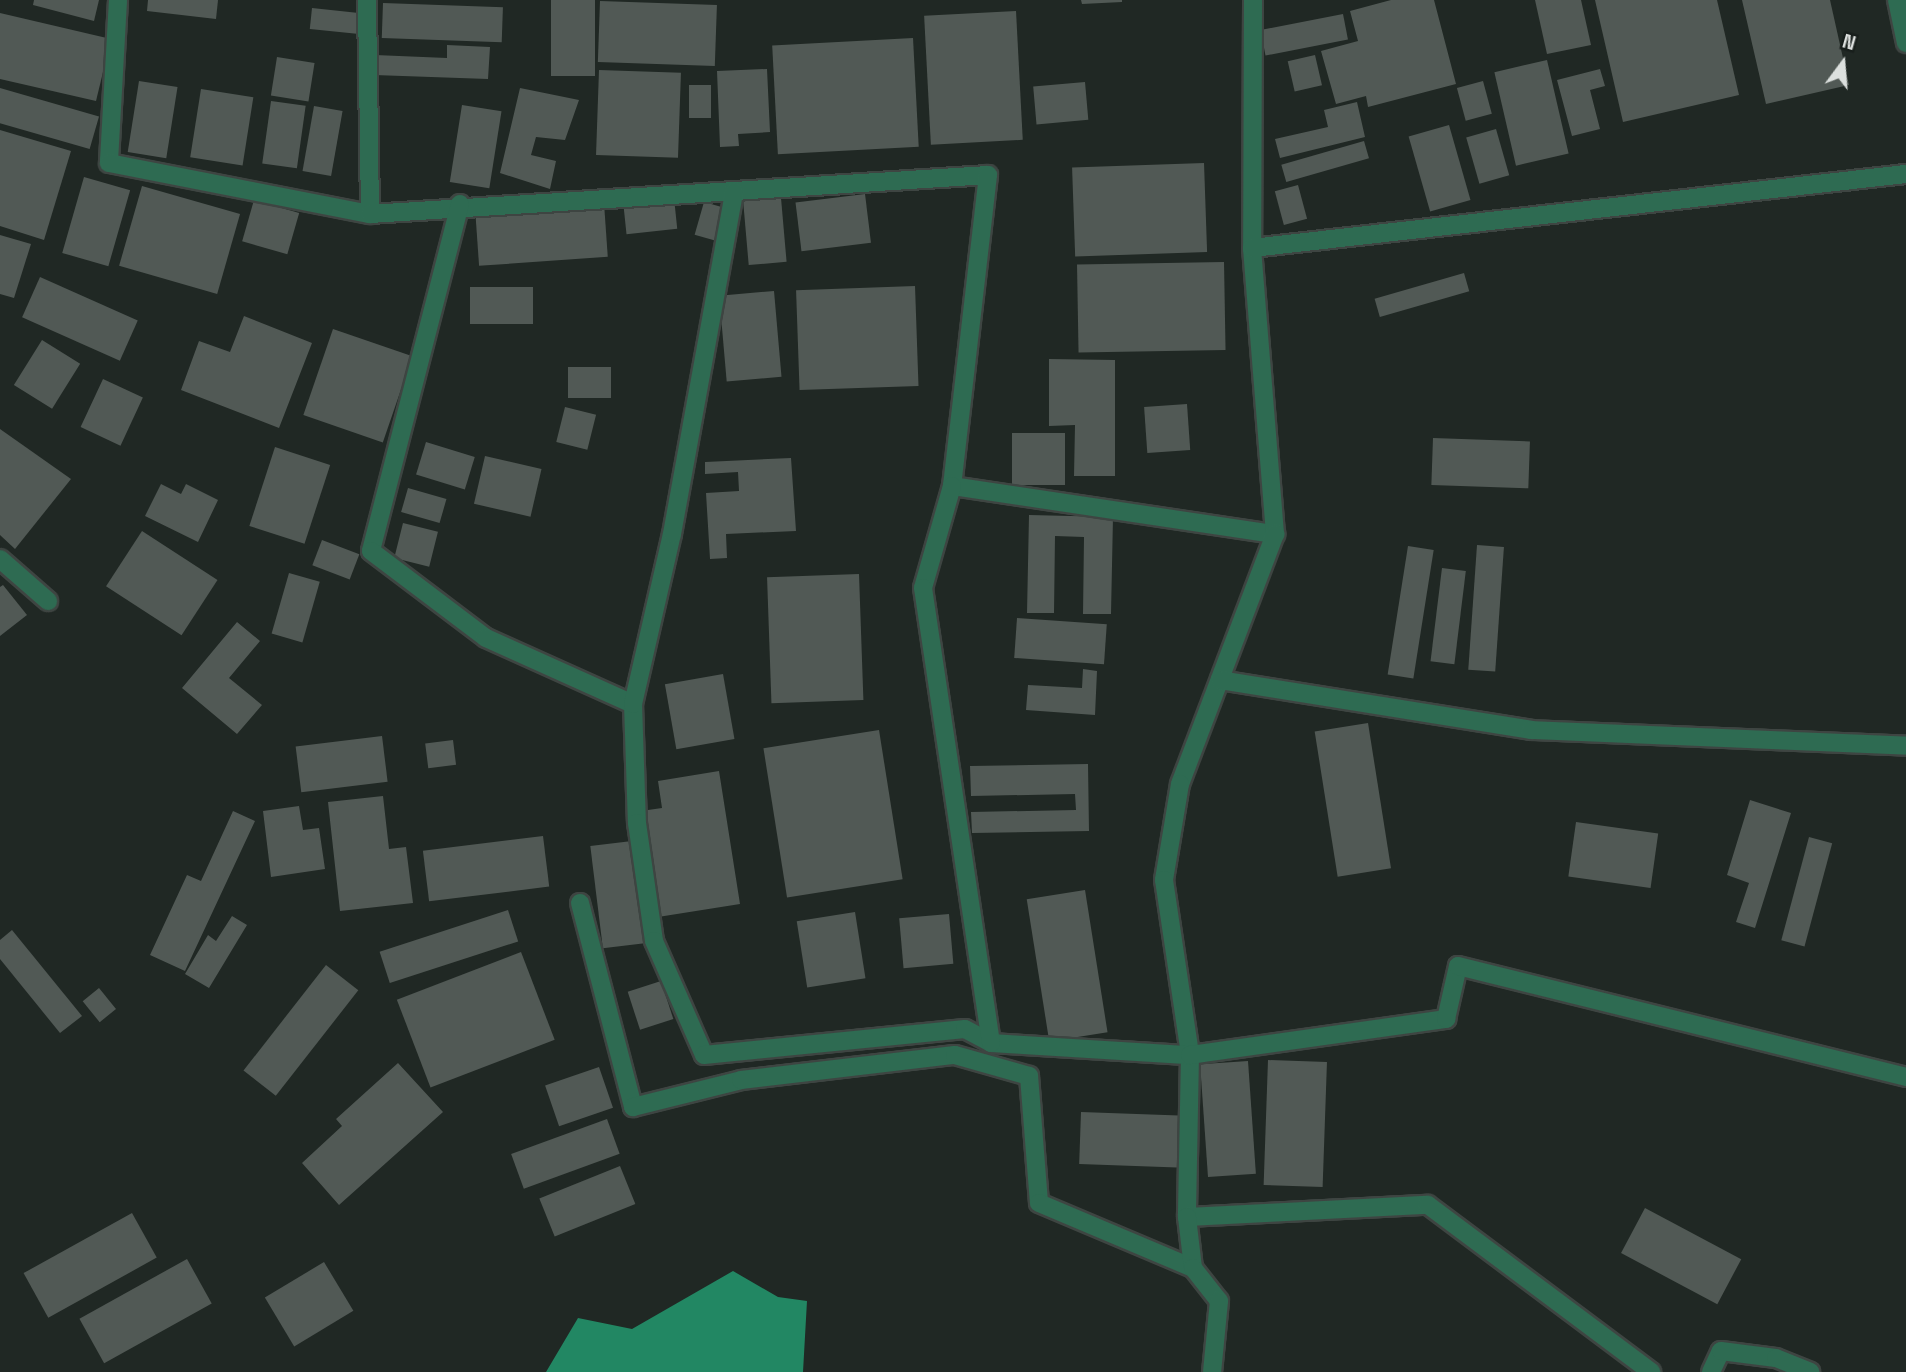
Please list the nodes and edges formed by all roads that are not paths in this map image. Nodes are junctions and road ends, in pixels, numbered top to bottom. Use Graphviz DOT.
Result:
graph roads {
  1 [pos="118,0"];
  2 [pos="367,0"];
  3 [pos="1253,0"];
  4 [pos="1897,0"];
  5 [pos="1906,43"];
  6 [pos="1906,174"];
  7 [pos="734,192"];
  8 [pos="460,204"];
  9 [pos="370,214"];
  10 [pos="1252,248"];
  11 [pos="952,486"];
  12 [pos="1275,534"];
  13 [pos="0,559"];
  14 [pos="48,601"];
  15 [pos="1220,680"];
  16 [pos="633,704"];
  17 [pos="1906,746"];
  18 [pos="580,903"];
  19 [pos="990,1043"];
  20 [pos="1189,1055"];
  21 [pos="1906,1077"];
  22 [pos="1187,1217"];
  23 [pos="1193,1268"];
  24 [pos="1212,1372"];
  25 [pos="1651,1372"];
  26 [pos="1711,1372"];
  27 [pos="1810,1372"];
  1 -- 9 [label="street"];
  2 -- 9 [label="street"];
  3 -- 10 [label="street"];
  4 -- 5 [label="street"];
  6 -- 10 [label="street"];
  7 -- 8 [label="street"];
  7 -- 11 [label="street"];
  7 -- 16 [label="street"];
  8 -- 9 [label="street"];
  8 -- 16 [label="street"];
  10 -- 12 [label="street"];
  11 -- 12 [label="street"];
  11 -- 19 [label="street"];
  12 -- 15 [label="street"];
  13 -- 14 [label="street"];
  15 -- 17 [label="street"];
  15 -- 20 [label="street"];
  16 -- 19 [label="street"];
  18 -- 23 [label="street"];
  19 -- 20 [label="street"];
  20 -- 21 [label="street"];
  20 -- 22 [label="street"];
  22 -- 23 [label="street"];
  22 -- 25 [label="street"];
  23 -- 24 [label="street"];
  26 -- 27 [label="street"];
}
